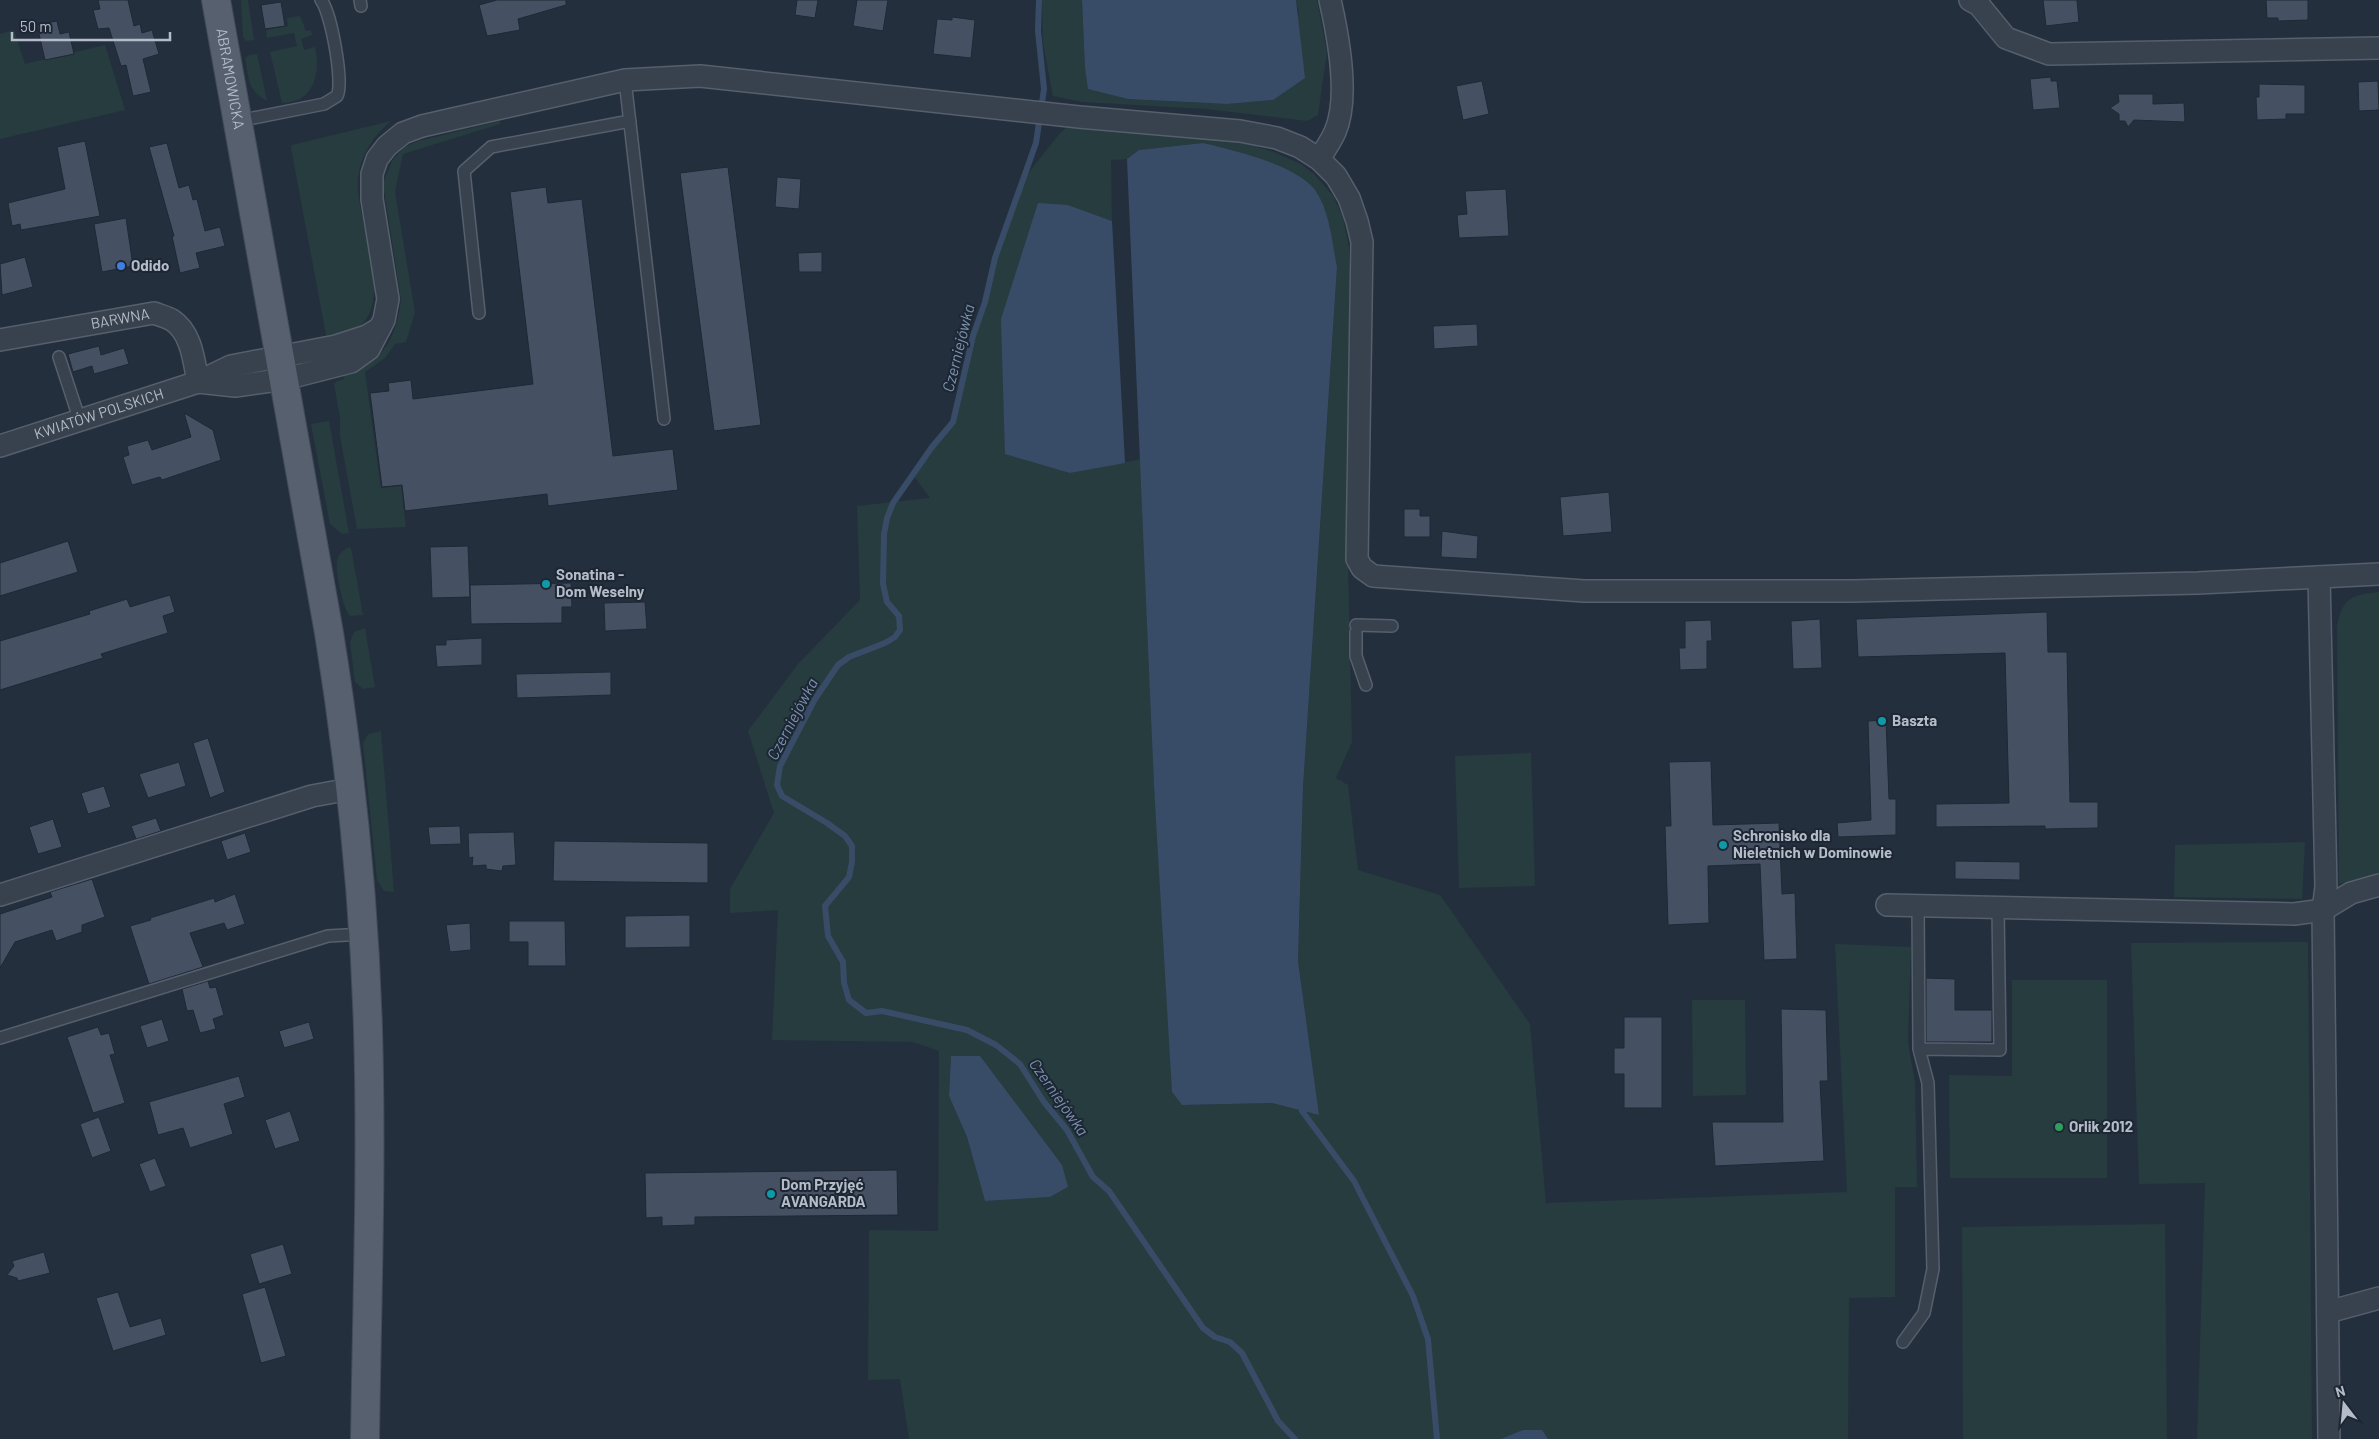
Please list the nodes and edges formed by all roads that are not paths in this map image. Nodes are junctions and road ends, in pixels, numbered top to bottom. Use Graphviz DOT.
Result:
graph roads {
  1 [pos="216,0"];
  2 [pos="321,0"];
  3 [pos="1330,0"];
  4 [pos="1970,0"];
  5 [pos="2379,48"];
  6 [pos="625,80"];
  7 [pos="630,120"];
  8 [pos="238,121"];
  9 [pos="1319,159"];
  10 [pos="479,313"];
  11 [pos="0,340"];
  12 [pos="59,357"];
  13 [pos="283,367"];
  14 [pos="198,382"];
  15 [pos="664,420"];
  16 [pos="80,421"];
  17 [pos="0,446"];
  18 [pos="2379,574"];
  19 [pos="2319,577"];
  20 [pos="1392,626"];
  21 [pos="1366,685"];
  22 [pos="350,789"];
  23 [pos="2379,885"];
  24 [pos="0,895"];
  25 [pos="1887,905"];
  26 [pos="1918,907"];
  27 [pos="1998,908"];
  28 [pos="2324,910"];
  29 [pos="364,934"];
  30 [pos="0,1038"];
  31 [pos="1920,1049"];
  32 [pos="2379,1298"];
  33 [pos="2328,1312"];
  34 [pos="1903,1342"];
  35 [pos="365,1439"];
  36 [pos="2329,1439"];
  1 -- 8 [label="main road, ABRAMOWICKA"];
  2 -- 8 [label="lane"];
  3 -- 9 [label="street"];
  4 -- 5 [label="street"];
  6 -- 7 [label="lane"];
  6 -- 9 [label="street"];
  6 -- 13 [label="street, KWIATÓW POLSKICH"];
  7 -- 10 [label="lane"];
  7 -- 15 [label="lane"];
  8 -- 13 [label="main road, ABRAMOWICKA"];
  9 -- 19 [label="street"];
  11 -- 14 [label="street, BARWNA"];
  12 -- 16 [label="lane"];
  13 -- 14 [label="street, KWIATÓW POLSKICH"];
  13 -- 22 [label="main road, ABRAMOWICKA"];
  14 -- 16 [label="street, KWIATÓW POLSKICH"];
  16 -- 17 [label="street, KWIATÓW POLSKICH"];
  18 -- 19 [label="street"];
  19 -- 28 [label="street"];
  20 -- 21 [label="lane"];
  22 -- 24 [label="street"];
  22 -- 29 [label="main road, ABRAMOWICKA"];
  23 -- 28 [label="street"];
  25 -- 26 [label="street"];
  26 -- 27 [label="street"];
  26 -- 31 [label="lane"];
  27 -- 28 [label="street"];
  27 -- 31 [label="lane"];
  28 -- 33 [label="street"];
  29 -- 30 [label="lane"];
  29 -- 35 [label="main road, ABRAMOWICKA"];
  31 -- 34 [label="lane"];
  32 -- 33 [label="street"];
  33 -- 36 [label="street"];
}
